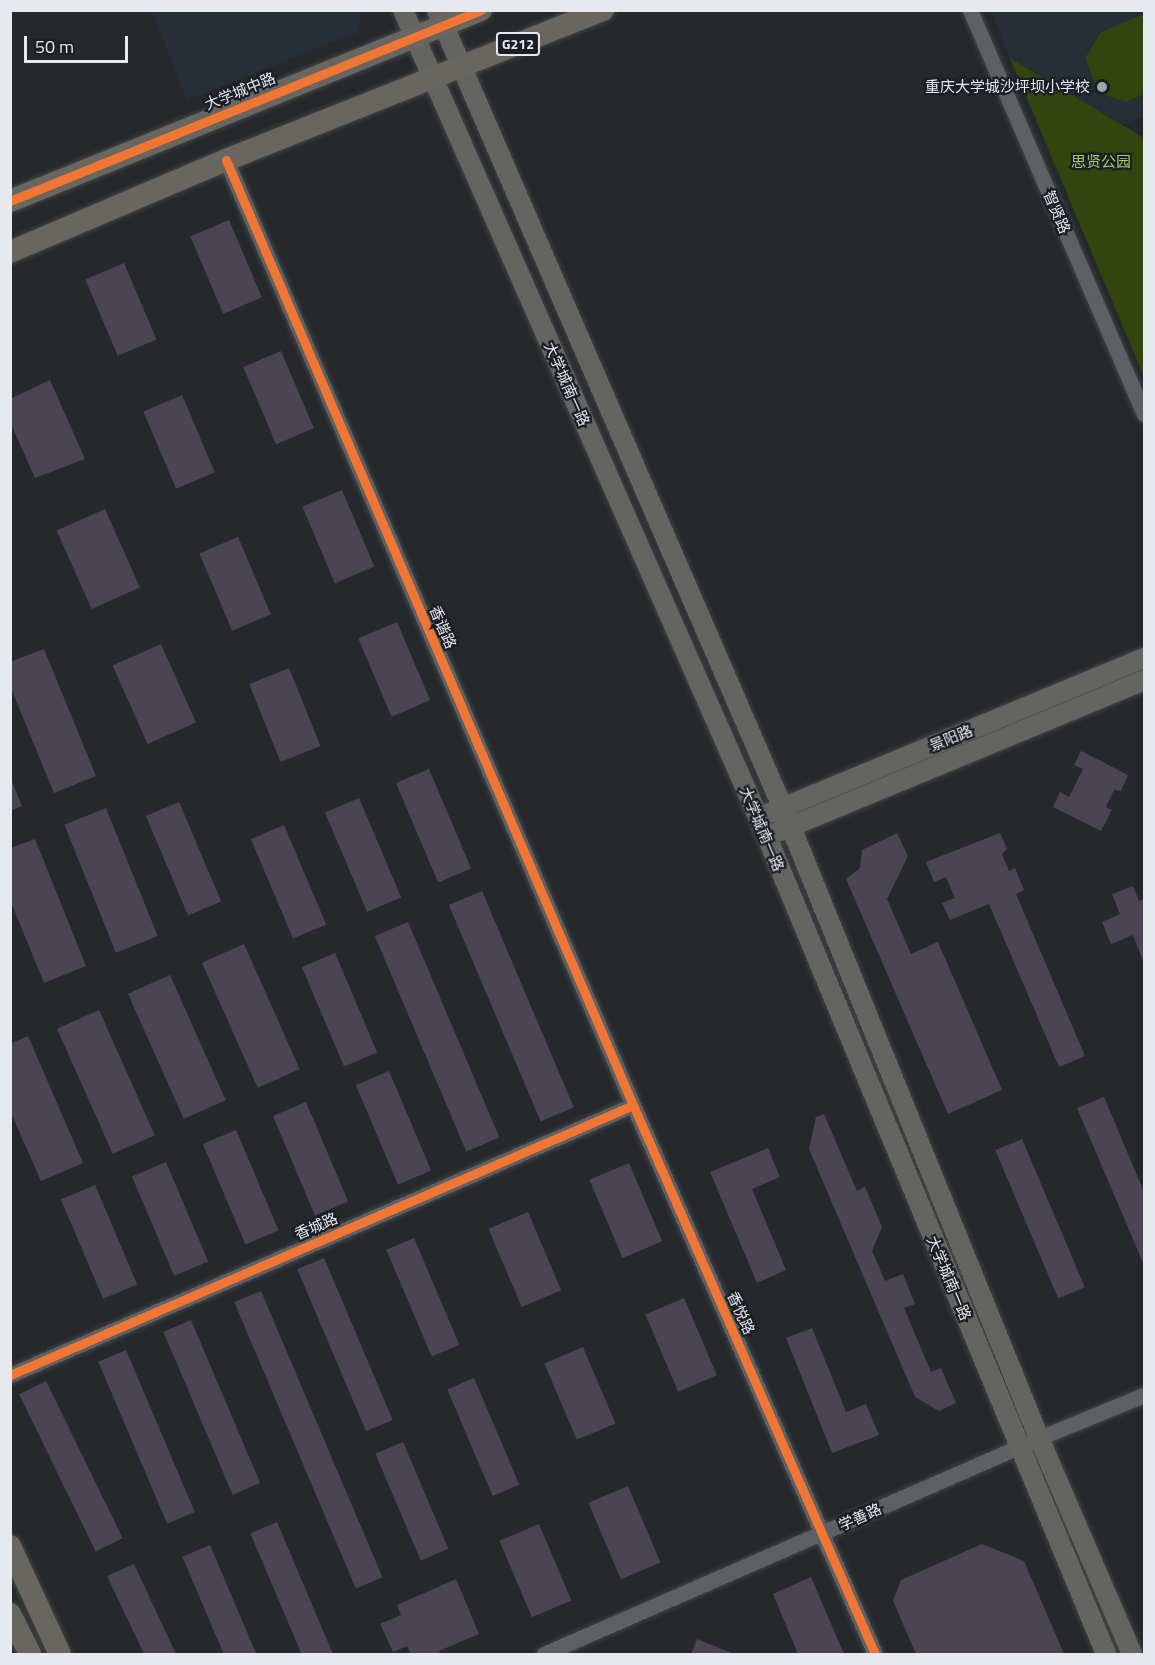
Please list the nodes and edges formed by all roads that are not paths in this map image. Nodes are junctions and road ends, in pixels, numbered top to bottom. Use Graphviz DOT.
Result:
graph roads {
  1 [pos="403,10"];
  2 [pos="481,10"];
  3 [pos="603,10"];
  4 [pos="970,10"];
  5 [pos="440,18"];
  6 [pos="414,36"];
  7 [pos="462,66"];
  8 [pos="432,78"];
  9 [pos="226,160"];
  10 [pos="10,201"];
  11 [pos="10,252"];
  12 [pos="1144,414"];
  13 [pos="1144,658"];
  14 [pos="1144,680"];
  15 [pos="782,807"];
  16 [pos="758,819"];
  17 [pos="791,827"];
  18 [pos="766,837"];
  19 [pos="633,1105"];
  20 [pos="10,1375"];
  21 [pos="1144,1395"];
  22 [pos="1039,1438"];
  23 [pos="1019,1447"];
  24 [pos="821,1534"];
  25 [pos="10,1546"];
  26 [pos="10,1614"];
  27 [pos="30,1654"];
  28 [pos="60,1654"];
  29 [pos="544,1654"];
  30 [pos="875,1654"];
  31 [pos="1106,1654"];
  32 [pos="1132,1654"];
  1 -- 6 [label="main road, 大学城南一路"];
  2 -- 5 [label="highway, 大学城中路"];
  3 -- 7 [label="highway, G212"];
  4 -- 12 [label="street, 智贤路"];
  5 -- 6 [label="highway, 大学城中路"];
  5 -- 7 [label="main road, 大学城南一路"];
  6 -- 8 [label="main road, 大学城南一路"];
  6 -- 10 [label="highway, 大学城中路"];
  7 -- 8 [label="highway, G212"];
  7 -- 15 [label="main road, 大学城南一路"];
  8 -- 9 [label="highway"];
  8 -- 16 [label="main road, 大学城南一路"];
  9 -- 11 [label="highway"];
  9 -- 19 [label="street, 香谐路"];
  13 -- 15 [label="main road, 景阳路"];
  14 -- 17 [label="main road, 景阳路"];
  15 -- 16 [label="main road, 景阳路"];
  15 -- 17 [label="main road, 大学城南一路"];
  16 -- 18 [label="main road, 大学城南一路"];
  17 -- 18 [label="main road, 景阳路"];
  17 -- 22 [label="main road, 大学城南一路"];
  18 -- 23 [label="main road, 大学城南一路"];
  19 -- 20 [label="street, 香城路"];
  19 -- 24 [label="street, 香悦路"];
  21 -- 22 [label="street, 学善路"];
  22 -- 23 [label="street, 学善路"];
  22 -- 32 [label="main road, 大学城南一路"];
  23 -- 24 [label="street, 学善路"];
  23 -- 31 [label="main road, 大学城南一路"];
  24 -- 29 [label="street, 学善路"];
  24 -- 30 [label="street, 香悦路"];
  25 -- 28 [label="highway"];
  26 -- 27 [label="highway"];
}
